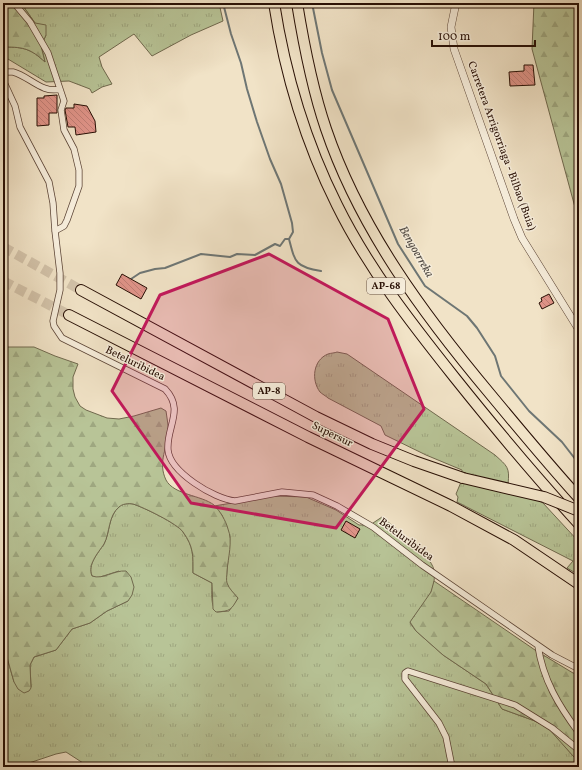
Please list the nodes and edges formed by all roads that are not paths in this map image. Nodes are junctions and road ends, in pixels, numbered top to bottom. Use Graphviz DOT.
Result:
graph roads {
  1 [pos="14,3"];
  2 [pos="274,3"];
  3 [pos="297,3"];
  4 [pos="456,3"];
  5 [pos="3,72"];
  6 [pos="3,80"];
  7 [pos="60,89"];
  8 [pos="54,231"];
  9 [pos="81,290"];
  10 [pos="69,314"];
  11 [pos="579,330"];
  12 [pos="579,498"];
  13 [pos="579,511"];
  14 [pos="579,524"];
  15 [pos="579,584"];
  16 [pos="538,646"];
  17 [pos="579,669"];
  18 [pos="579,733"];
  19 [pos="579,750"];
  20 [pos="452,767"];
  1 -- 7 [label="street"];
  2 -- 14 [label="highway, AP-68"];
  3 -- 12 [label="highway, AP-68"];
  4 -- 11 [label="street, Carretera Arrigorriaga - Bilbao (Buia)"];
  5 -- 7 [label="street"];
  6 -- 8 [label="street, Beteluribidea"];
  7 -- 8 [label="street"];
  8 -- 16 [label="street, Beteluribidea"];
  9 -- 13 [label="highway, Supersur / AP-8, bridge"];
  10 -- 15 [label="highway, Supersur / AP-8"];
  16 -- 17 [label="street, Beteluribidea"];
  16 -- 18 [label="street"];
  19 -- 20 [label="street"];
}
